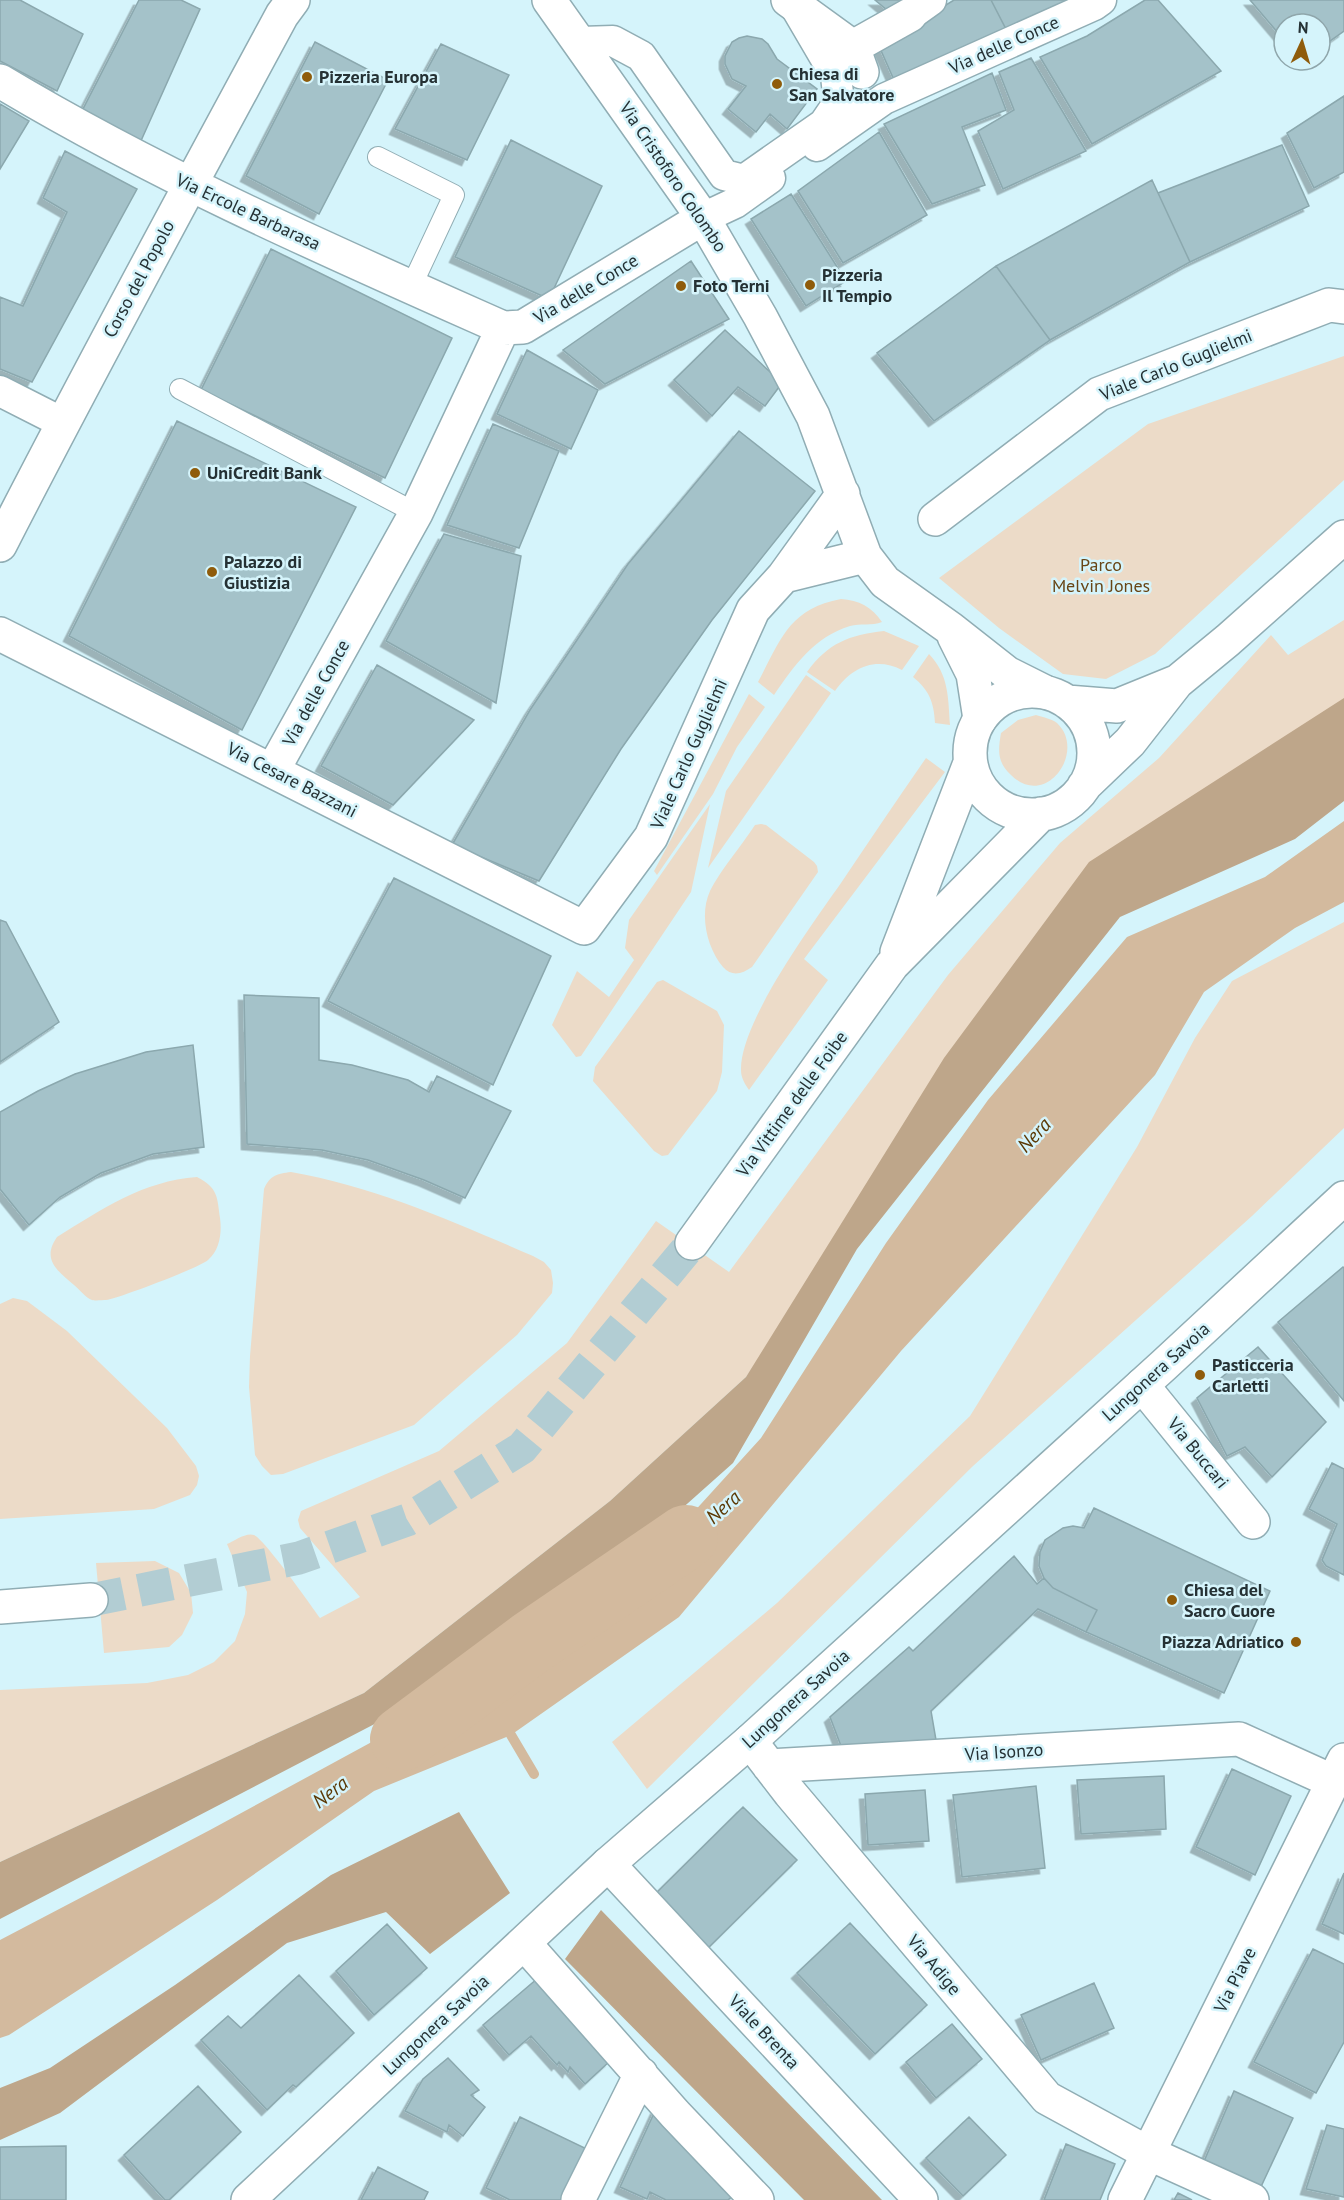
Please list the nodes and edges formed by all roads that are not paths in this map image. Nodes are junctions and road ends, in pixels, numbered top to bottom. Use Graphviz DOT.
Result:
graph roads {
  1 [pos="549,0"];
  2 [pos="1101,0"];
  3 [pos="793,1"];
  4 [pos="921,7"];
  5 [pos="288,8"];
  6 [pos="580,42"];
  7 [pos="858,60"];
  8 [pos="0,81"];
  9 [pos="884,99"];
  10 [pos="378,157"];
  11 [pos="190,185"];
  12 [pos="703,218"];
  13 [pos="411,287"];
  14 [pos="1344,308"];
  15 [pos="503,328"];
  16 [pos="180,389"];
  17 [pos="0,391"];
  18 [pos="63,423"];
  19 [pos="843,494"];
  20 [pos="416,513"];
  21 [pos="935,519"];
  22 [pos="1344,537"];
  23 [pos="0,545"];
  24 [pos="865,556"];
  25 [pos="784,576"];
  26 [pos="951,629"];
  27 [pos="0,634"];
  28 [pos="1177,682"];
  29 [pos="1056,697"];
  30 [pos="980,719"];
  31 [pos="970,763"];
  32 [pos="273,770"];
  33 [pos="1084,786"];
  34 [pos="1041,814"];
  35 [pos="584,928"];
  36 [pos="892,965"];
  37 [pos="1344,1198"];
  38 [pos="692,1243"];
  39 [pos="1142,1385"];
  40 [pos="1253,1522"];
  41 [pos="91,1600"];
  42 [pos="0,1607"];
  43 [pos="760,1754"];
  44 [pos="1339,1771"];
  45 [pos="608,1864"];
  46 [pos="524,1943"];
  47 [pos="641,2074"];
  48 [pos="1148,2154"];
  49 [pos="261,2196"];
  50 [pos="578,2200"];
  51 [pos="758,2200"];
  52 [pos="921,2200"];
  53 [pos="1125,2200"];
  54 [pos="1252,2200"];
  1 -- 6 [label="street, Via Cristoforo Colombo"];
  2 -- 9 [label="street, Via delle Conce"];
  3 -- 6 [label="street"];
  3 -- 7 [label="street"];
  4 -- 7 [label="street"];
  5 -- 11 [label="street, Corso del Popolo"];
  6 -- 12 [label="street, Via Cristoforo Colombo"];
  7 -- 9 [label="street"];
  8 -- 11 [label="street, Via Ercole Barbarasa"];
  9 -- 12 [label="street, Via delle Conce"];
  10 -- 13 [label="lane"];
  11 -- 13 [label="street, Via Ercole Barbarasa"];
  11 -- 18 [label="street, Corso del Popolo"];
  12 -- 15 [label="street, Via delle Conce"];
  12 -- 19 [label="street, Via Cristoforo Colombo"];
  13 -- 15 [label="street, Via Ercole Barbarasa"];
  14 -- 21 [label="street, Viale Carlo Guglielmi"];
  15 -- 20 [label="street, Via delle Conce"];
  16 -- 20 [label="lane"];
  17 -- 18 [label="street"];
  18 -- 23 [label="street, Corso del Popolo"];
  19 -- 24 [label="street, Via Cristoforo Colombo"];
  19 -- 25 [label="street, Viale Carlo Guglielmi"];
  20 -- 32 [label="street, Via delle Conce"];
  22 -- 28 [label="street"];
  24 -- 25 [label="street"];
  24 -- 26 [label="street, Via Cristoforo Colombo"];
  25 -- 35 [label="street, Viale Carlo Guglielmi"];
  26 -- 29 [label="street, Via Cristoforo Colombo"];
  26 -- 30 [label="street, Via Cristoforo Colombo"];
  27 -- 32 [label="street, Via Cesare Bazzani"];
  28 -- 29 [label="street"];
  28 -- 33 [label="street"];
  29 -- 30 [label="street"];
  29 -- 33 [label="street"];
  30 -- 31 [label="street"];
  31 -- 34 [label="street"];
  31 -- 36 [label="street, Via Vittime delle Foibe"];
  32 -- 35 [label="street, Via Cesare Bazzani"];
  33 -- 34 [label="street"];
  34 -- 36 [label="street, Via Vittime delle Foibe"];
  36 -- 38 [label="street, Via Vittime delle Foibe"];
  37 -- 39 [label="street, Lungonera Savoia"];
  39 -- 40 [label="street, Via Buccari"];
  39 -- 43 [label="street, Lungonera Savoia"];
  41 -- 42 [label="street"];
  43 -- 44 [label="street, Via Isonzo"];
  43 -- 45 [label="street, Lungonera Savoia"];
  43 -- 48 [label="street, Via Adige"];
  44 -- 48 [label="street, Via Piave"];
  45 -- 46 [label="street, Lungonera Savoia"];
  45 -- 52 [label="street, Viale Brenta"];
  46 -- 47 [label="street"];
  46 -- 49 [label="street, Lungonera Savoia"];
  47 -- 50 [label="street"];
  47 -- 51 [label="street"];
  48 -- 53 [label="street, Via Piave"];
  48 -- 54 [label="street, Via Adige"];
}
